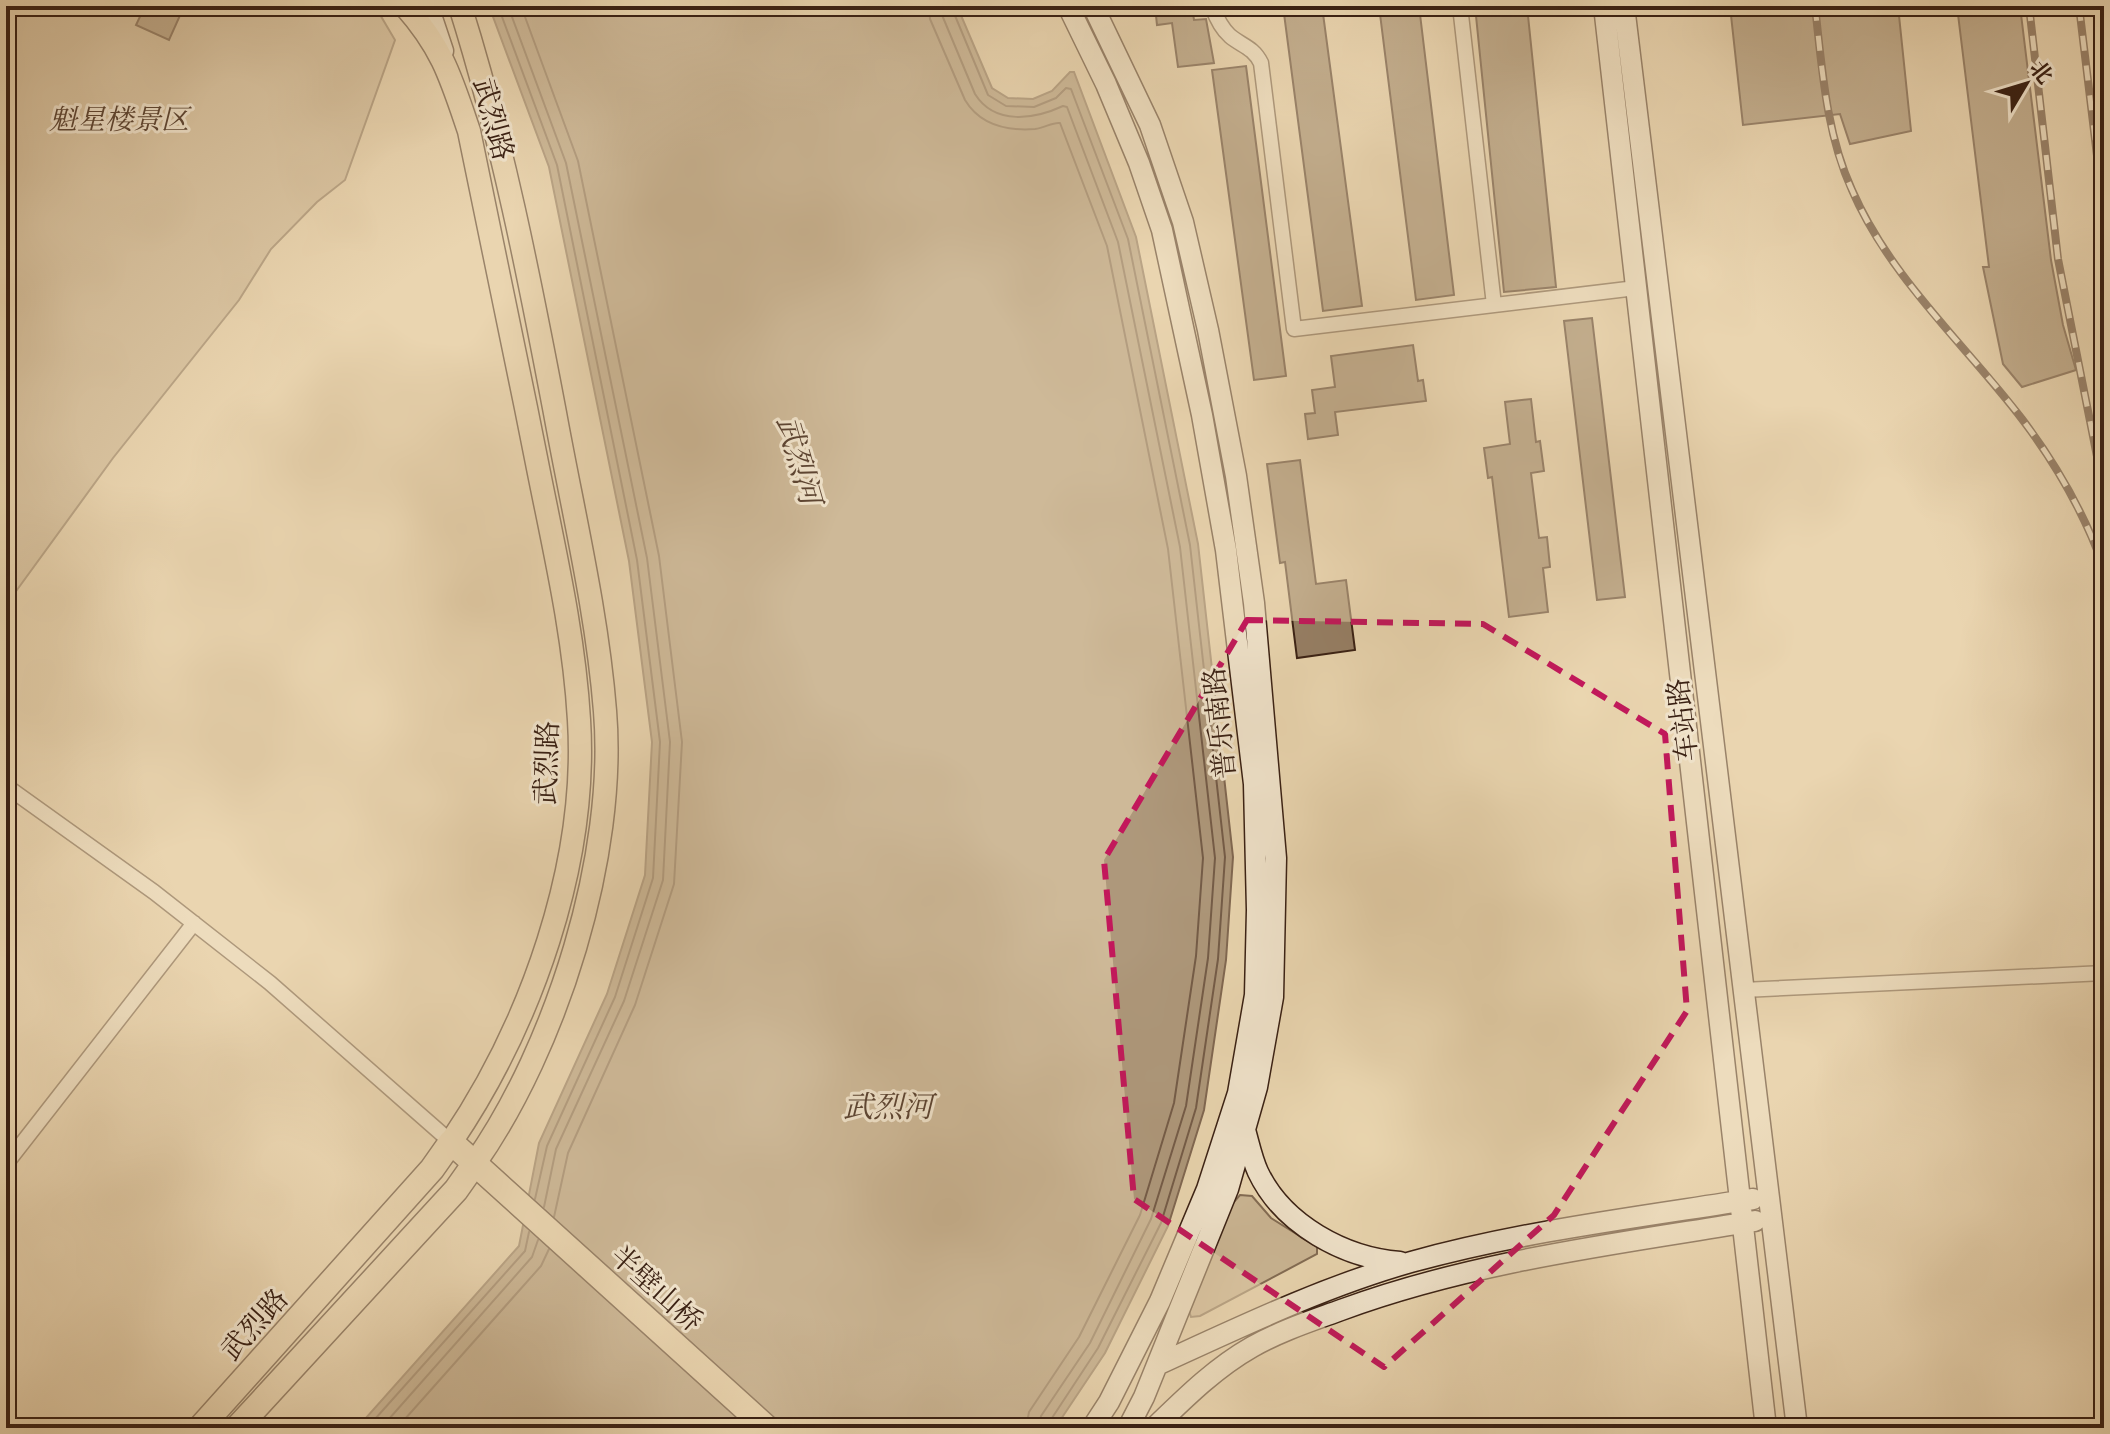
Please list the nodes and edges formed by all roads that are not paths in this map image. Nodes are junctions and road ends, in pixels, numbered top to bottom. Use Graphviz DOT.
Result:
graph roads {
  1 [pos="405,6"];
  2 [pos="428,6"];
  3 [pos="451,6"];
  4 [pos="460,6"];
  5 [pos="1068,6"];
  6 [pos="1093,6"];
  7 [pos="1212,6"];
  8 [pos="1460,6"];
  9 [pos="1604,6"];
  10 [pos="1624,6"];
  11 [pos="480,67"];
  12 [pos="449,72"];
  13 [pos="1636,288"];
  14 [pos="1494,305"];
  15 [pos="6,786"];
  16 [pos="194,923"];
  17 [pos="2104,973"];
  18 [pos="1743,990"];
  19 [pos="1245,1129"];
  20 [pos="451,1142"];
  21 [pos="475,1163"];
  22 [pos="6,1164"];
  23 [pos="1769,1196"];
  24 [pos="1740,1201"];
  25 [pos="1771,1219"];
  26 [pos="1743,1223"];
  27 [pos="1408,1263"];
  28 [pos="1157,1365"];
  29 [pos="200,1428"];
  30 [pos="237,1428"];
  31 [pos="767,1428"];
  32 [pos="1092,1428"];
  33 [pos="1128,1428"];
  34 [pos="1154,1428"];
  35 [pos="1766,1428"];
  36 [pos="1797,1428"];
  1 -- 12 [label="main road, 武烈路"];
  2 -- 12 [label="main road"];
  3 -- 11 [label="main road"];
  4 -- 11 [label="main road, 武烈路"];
  5 -- 32 [label="main road, 普乐南路"];
  6 -- 19 [label="main road, 普乐南路"];
  7 -- 14 [label="street"];
  8 -- 14 [label="street"];
  9 -- 13 [label="main road, 车站路"];
  10 -- 18 [label="main road, 车站路"];
  11 -- 21 [label="main road, 武烈路"];
  12 -- 20 [label="main road, 武烈路"];
  13 -- 14 [label="street"];
  13 -- 24 [label="main road, 车站路"];
  15 -- 16 [label="street"];
  16 -- 20 [label="street"];
  16 -- 22 [label="street"];
  17 -- 18 [label="street"];
  18 -- 23 [label="main road, 车站路"];
  19 -- 27 [label="main road"];
  19 -- 28 [label="main road, 普乐南路"];
  20 -- 21 [label="highway, 半壁山桥"];
  20 -- 29 [label="highway, 武烈路"];
  21 -- 30 [label="highway, 武烈路"];
  21 -- 31 [label="highway, 半壁山桥"];
  23 -- 24 [label="main road"];
  23 -- 25 [label="main road, 车站路"];
  24 -- 26 [label="main road, 车站路"];
  24 -- 27 [label="main road"];
  25 -- 26 [label="main road"];
  25 -- 36 [label="main road, 车站路"];
  26 -- 34 [label="main road"];
  26 -- 35 [label="main road, 车站路"];
  27 -- 28 [label="main road"];
  28 -- 33 [label="main road, 普乐南路"];
}
